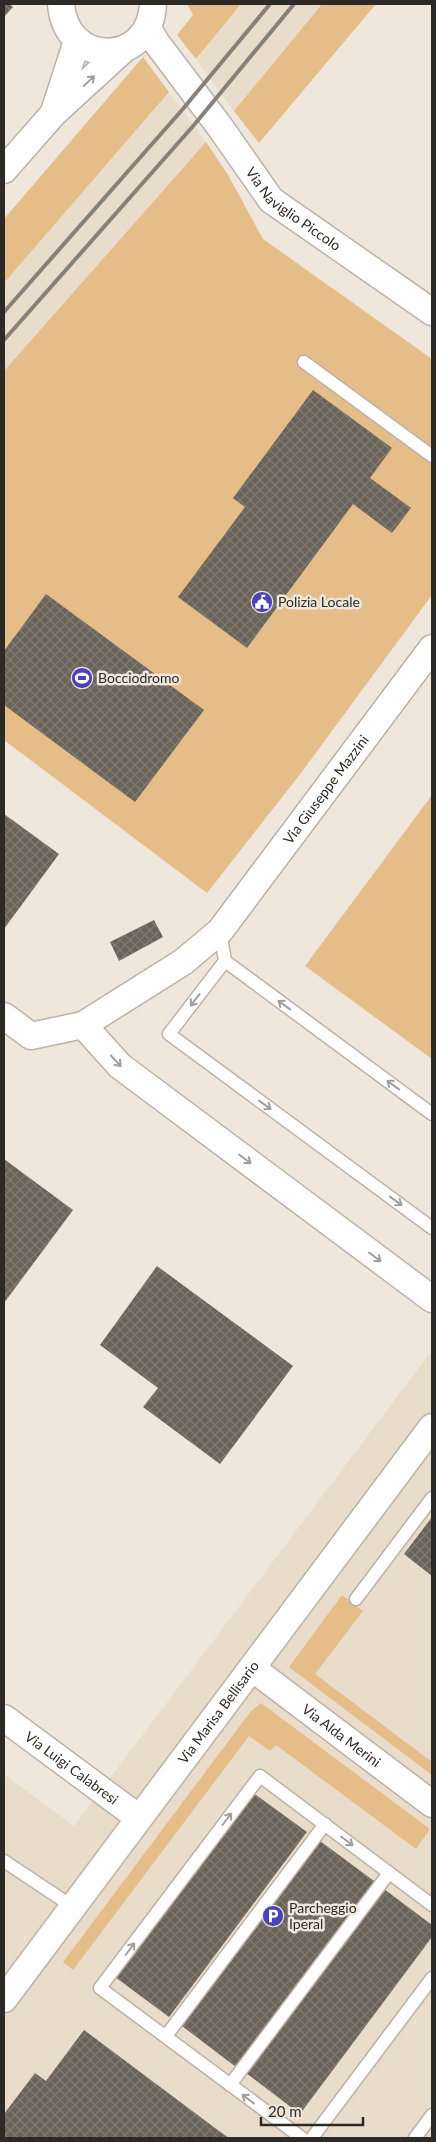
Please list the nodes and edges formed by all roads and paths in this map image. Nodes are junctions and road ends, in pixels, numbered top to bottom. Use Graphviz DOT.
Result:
graph roads {
  1 [pos="61,4"];
  2 [pos="150,16"];
  3 [pos="77,41"];
  4 [pos="124,49"];
  5 [pos="54,113"];
  6 [pos="4,170"];
  7 [pos="432,312"];
  8 [pos="304,362"];
  9 [pos="432,456"];
  10 [pos="432,648"];
  11 [pos="220,931"];
  12 [pos="225,961"];
  13 [pos="4,1016"];
  14 [pos="83,1025"];
  15 [pos="432,1114"];
  16 [pos="432,1228"];
  17 [pos="432,1299"];
  18 [pos="432,1427"];
  19 [pos="432,1498"];
  20 [pos="356,1599"];
  21 [pos="252,1668"];
  22 [pos="4,1718"];
  23 [pos="432,1804"];
  24 [pos="139,1818"];
  25 [pos="324,1824"];
  26 [pos="4,1861"];
  27 [pos="389,1873"];
  28 [pos="432,1905"];
  29 [pos="73,1907"];
  30 [pos="432,1978"];
  31 [pos="4,1999"];
  32 [pos="166,2036"];
  33 [pos="230,2084"];
  34 [pos="432,2115"];
  35 [pos="302,2138"];
  36 [pos="312,2138"];
  37 [pos="415,2138"];
  1 -- 3 [label="street"];
  2 -- 4 [label="street"];
  2 -- 7 [label="street, Via Naviglio Piccolo"];
  3 -- 4 [label="street"];
  3 -- 5 [label="street"];
  5 -- 4 [label="street, one-way"];
  5 -- 6 [label="street"];
  8 -- 9 [label="lane"];
  10 -- 11 [label="street, Via Giuseppe Mazzini"];
  11 -- 12 [label="lane"];
  11 -- 14 [label="street, Via Giuseppe Mazzini"];
  15 -- 12 [label="lane, one-way"];
  12 -- 16 [label="lane, one-way"];
  13 -- 14 [label="street"];
  14 -- 17 [label="street, one-way"];
  18 -- 21 [label="street, Via Marisa Bellisario"];
  19 -- 20 [label="lane"];
  21 -- 23 [label="street, Via Alda Merini"];
  21 -- 24 [label="street, Via Marisa Bellisario"];
  22 -- 24 [label="street, Via Luigi Calabresi"];
  24 -- 29 [label="street, Via Marisa Bellisario"];
  25 -- 27 [label="lane, one-way"];
  25 -- 32 [label="lane"];
  32 -- 25 [label="lane, one-way"];
  26 -- 29 [label="lane"];
  27 -- 28 [label="lane"];
  27 -- 33 [label="lane"];
  29 -- 31 [label="street, Via Marisa Bellisario"];
  30 -- 36 [label="lane"];
  32 -- 33 [label="lane"];
  35 -- 33 [label="lane, one-way"];
  34 -- 37 [label="lane"];
}
